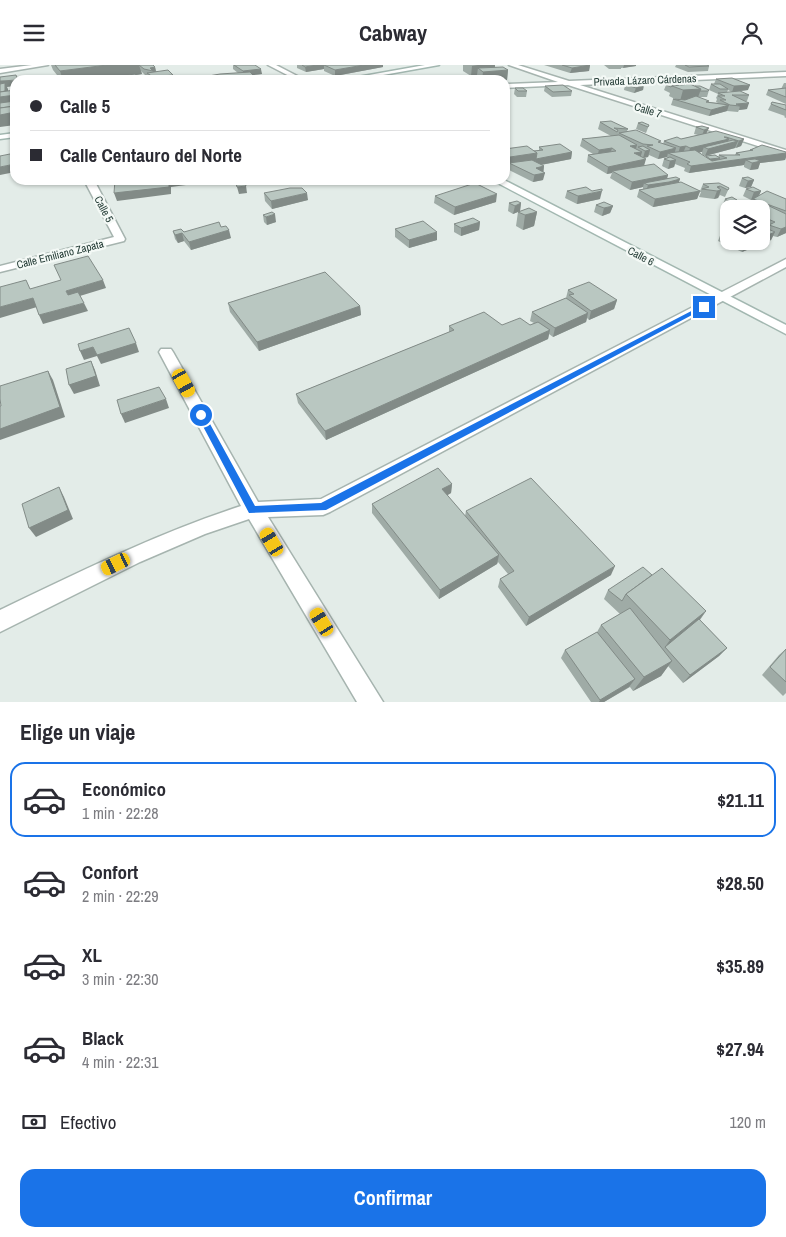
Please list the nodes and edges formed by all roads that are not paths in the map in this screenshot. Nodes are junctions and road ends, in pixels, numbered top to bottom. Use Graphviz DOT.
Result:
graph roads {
  1 [pos="45,65"];
  2 [pos="272,65"];
  3 [pos="436,65"];
  4 [pos="512,65"];
  5 [pos="29,66"];
  6 [pos="762,67"];
  7 [pos="0,71"];
  8 [pos="33,73"];
  9 [pos="786,73"];
  10 [pos="292,75"];
  11 [pos="375,75"];
  12 [pos="562,83"];
  13 [pos="510,86"];
  14 [pos="786,153"];
  15 [pos="92,185"];
  16 [pos="506,185"];
  17 [pos="120,239"];
  18 [pos="786,262"];
  19 [pos="0,269"];
  20 [pos="721,298"];
  21 [pos="786,330"];
  22 [pos="166,352"];
  23 [pos="253,510"];
  24 [pos="0,621"];
  25 [pos="371,702"];
  1 -- 5 [label="street"];
  2 -- 10 [label="street"];
  3 -- 11 [label="street"];
  4 -- 12 [label="street, Calle 7"];
  5 -- 7 [label="street"];
  5 -- 8 [label="street"];
  6 -- 9 [label="street"];
  9 -- 12 [label="street, Privada Lázaro Cárdenas"];
  12 -- 13 [label="street, Privada Lázaro Cárdenas"];
  12 -- 14 [label="street, Calle 7"];
  15 -- 17 [label="street, Calle 5"];
  16 -- 20 [label="street, Calle 6"];
  17 -- 19 [label="street, Calle Emiliano Zapata"];
  18 -- 20 [label="street"];
  20 -- 21 [label="street, Calle 6"];
  20 -- 23 [label="street"];
  22 -- 23 [label="street"];
  23 -- 24 [label="street"];
  23 -- 25 [label="street"];
}
